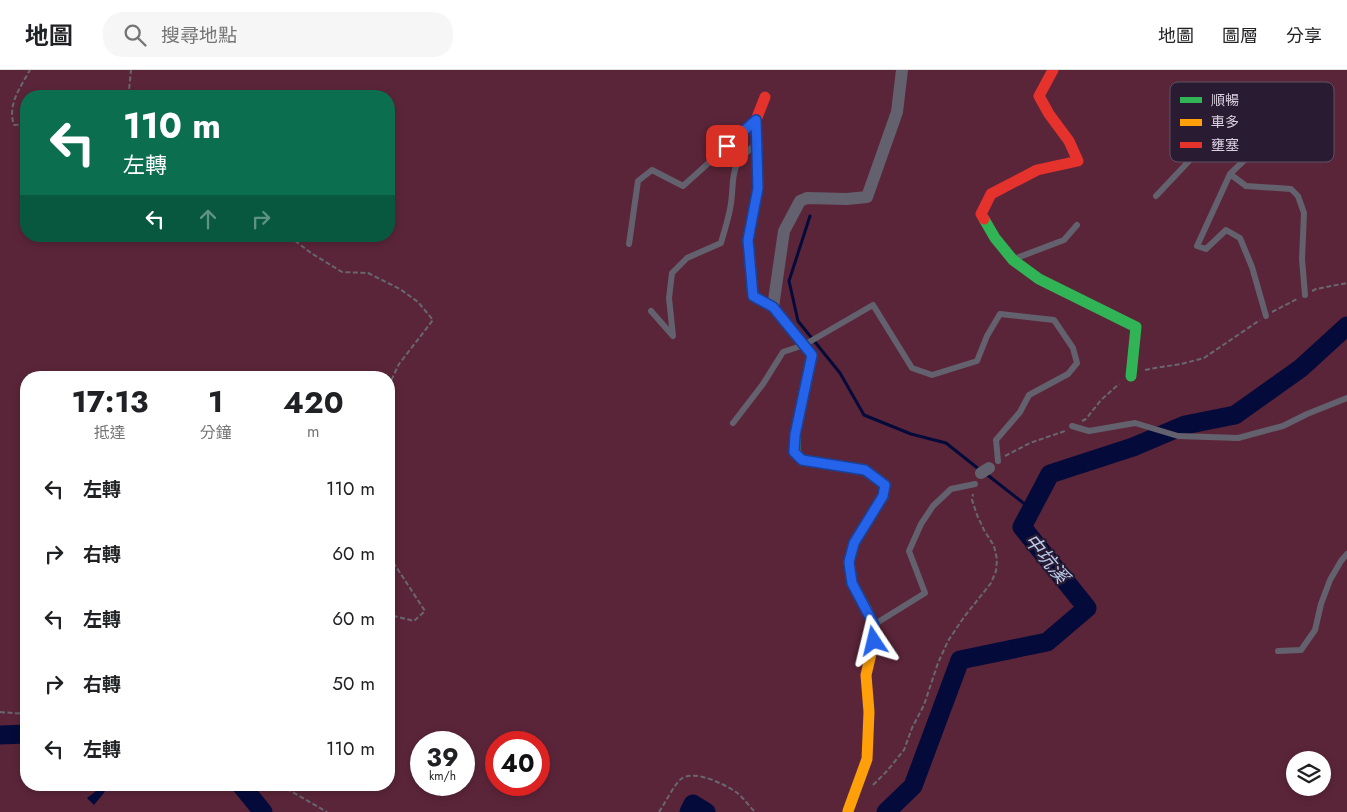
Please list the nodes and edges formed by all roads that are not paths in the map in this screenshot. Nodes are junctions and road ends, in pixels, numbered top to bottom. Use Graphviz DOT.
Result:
graph roads {
  1 [pos="902,70"];
  2 [pos="1054,70"];
  3 [pos="765,97"];
  4 [pos="756,120"];
  5 [pos="757,144"];
  6 [pos="1188,162"];
  7 [pos="1242,162"];
  8 [pos="1230,174"];
  9 [pos="1156,196"];
  10 [pos="1077,225"];
  11 [pos="629,244"];
  12 [pos="1013,260"];
  13 [pos="1305,295"];
  14 [pos="773,307"];
  15 [pos="651,311"];
  16 [pos="1266,316"];
  17 [pos="805,344"];
  18 [pos="1132,376"];
  19 [pos="1347,398"];
  20 [pos="734,423"];
  21 [pos="1072,426"];
  22 [pos="1347,554"];
  23 [pos="874,625"];
  24 [pos="1278,651"];
  25 [pos="848,811"];
  1 -- 14 [label="street"];
  2 -- 12 [label="street"];
  3 -- 4 [label="street"];
  4 -- 5 [label="street"];
  4 -- 11 [label="lane"];
  5 -- 14 [label="street"];
  5 -- 15 [label="lane"];
  6 -- 9 [label="lane"];
  7 -- 8 [label="lane"];
  8 -- 13 [label="lane"];
  8 -- 16 [label="lane"];
  10 -- 12 [label="lane"];
  12 -- 18 [label="street"];
  14 -- 17 [label="street"];
  17 -- 20 [label="lane"];
  17 -- 23 [label="street"];
  17 -- 23 [label="lane"];
  19 -- 21 [label="lane"];
  22 -- 24 [label="lane"];
  23 -- 25 [label="street"];
}
